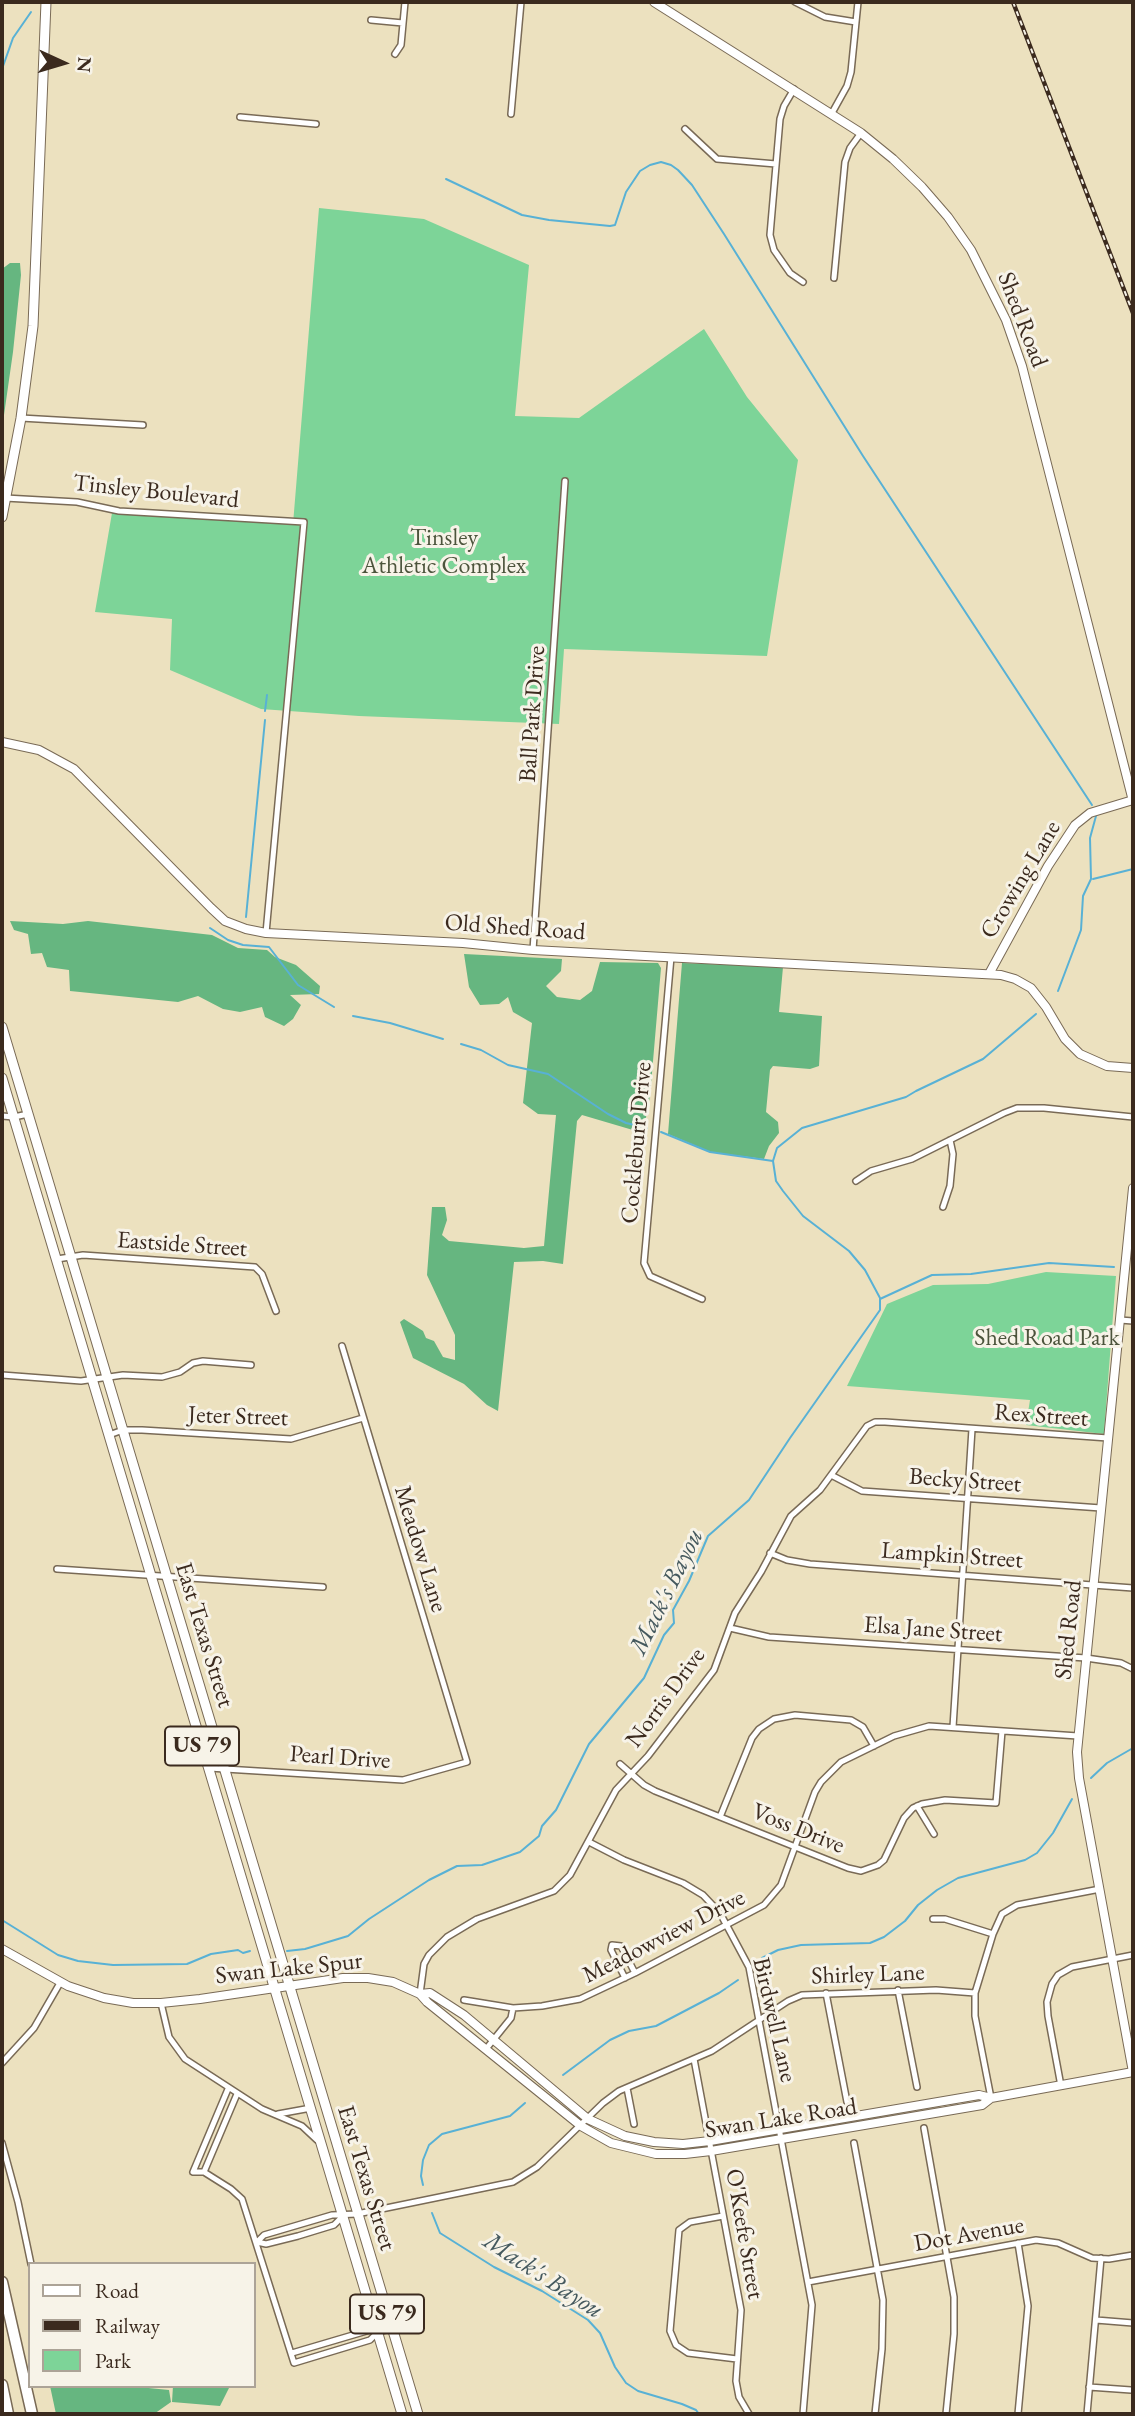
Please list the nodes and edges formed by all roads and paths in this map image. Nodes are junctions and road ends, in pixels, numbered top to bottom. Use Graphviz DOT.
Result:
graph roads {
  1 [pos="47,2"];
  2 [pos="405,2"];
  3 [pos="521,2"];
  4 [pos="654,2"];
  5 [pos="795,2"];
  6 [pos="858,2"];
  7 [pos="371,20"];
  8 [pos="856,22"];
  9 [pos="403,23"];
  10 [pos="395,54"];
  11 [pos="794,89"];
  12 [pos="832,113"];
  13 [pos="511,114"];
  14 [pos="240,117"];
  15 [pos="316,124"];
  16 [pos="685,129"];
  17 [pos="861,133"];
  18 [pos="776,164"];
  19 [pos="834,278"];
  20 [pos="803,282"];
  21 [pos="21,418"];
  22 [pos="143,425"];
  23 [pos="565,481"];
  24 [pos="5,498"];
  25 [pos="2,517"];
  26 [pos="2,742"];
  27 [pos="1133,800"];
  28 [pos="266,933"];
  29 [pos="533,950"];
  30 [pos="671,957"];
  31 [pos="989,974"];
  32 [pos="3,1033"];
  33 [pos="1133,1068"];
  34 [pos="2,1078"];
  35 [pos="28,1114"];
  36 [pos="2,1116"];
  37 [pos="14,1117"];
  38 [pos="1133,1117"];
  39 [pos="950,1140"];
  40 [pos="44,1166"];
  41 [pos="30,1171"];
  42 [pos="856,1181"];
  43 [pos="1133,1188"];
  44 [pos="943,1208"];
  45 [pos="71,1256"];
  46 [pos="57,1259"];
  47 [pos="702,1298"];
  48 [pos="276,1311"];
  49 [pos="1119,1320"];
  50 [pos="1133,1321"];
  51 [pos="342,1346"];
  52 [pos="251,1365"];
  53 [pos="2,1375"];
  54 [pos="107,1377"];
  55 [pos="92,1380"];
  56 [pos="363,1418"];
  57 [pos="972,1429"];
  58 [pos="123,1430"];
  59 [pos="109,1435"];
  60 [pos="1108,1438"];
  61 [pos="831,1475"];
  62 [pos="139,1484"];
  63 [pos="125,1490"];
  64 [pos="968,1499"];
  65 [pos="1101,1508"];
  66 [pos="770,1553"];
  67 [pos="57,1569"];
  68 [pos="963,1574"];
  69 [pos="151,1575"];
  70 [pos="166,1576"];
  71 [pos="1093,1584"];
  72 [pos="323,1587"];
  73 [pos="1133,1588"];
  74 [pos="730,1628"];
  75 [pos="958,1650"];
  76 [pos="1086,1658"];
  77 [pos="1133,1669"];
  78 [pos="196,1677"];
  79 [pos="183,1681"];
  80 [pos="953,1727"];
  81 [pos="1002,1731"];
  82 [pos="1078,1736"];
  83 [pos="874,1746"];
  84 [pos="467,1762"];
  85 [pos="620,1764"];
  86 [pos="209,1768"];
  87 [pos="224,1768"];
  88 [pos="631,1774"];
  89 [pos="917,1806"];
  90 [pos="236,1810"];
  91 [pos="222,1814"];
  92 [pos="720,1817"];
  93 [pos="934,1834"];
  94 [pos="589,1842"];
  95 [pos="795,1847"];
  96 [pos="1100,1889"];
  97 [pos="933,1919"];
  98 [pos="727,1926"];
  99 [pos="993,1934"];
  100 [pos="2,1949"];
  101 [pos="1133,1955"];
  102 [pos="1112,1959"];
  103 [pos="635,1973"];
  104 [pos="625,1978"];
  105 [pos="60,1983"];
  106 [pos="289,1986"];
  107 [pos="275,1989"];
  108 [pos="898,1990"];
  109 [pos="826,1993"];
  110 [pos="975,1993"];
  111 [pos="420,1994"];
  112 [pos="464,2000"];
  113 [pos="161,2003"];
  114 [pos="513,2008"];
  115 [pos="759,2020"];
  116 [pos="494,2039"];
  117 [pos="486,2049"];
  118 [pos="694,2059"];
  119 [pos="2,2063"];
  120 [pos="1133,2072"];
  121 [pos="1061,2085"];
  122 [pos="916,2087"];
  123 [pos="627,2088"];
  124 [pos="228,2089"];
  125 [pos="237,2094"];
  126 [pos="991,2098"];
  127 [pos="847,2102"];
  128 [pos="311,2108"];
  129 [pos="275,2114"];
  130 [pos="588,2119"];
  131 [pos="634,2124"];
  132 [pos="581,2126"];
  133 [pos="779,2128"];
  134 [pos="924,2128"];
  135 [pos="781,2139"];
  136 [pos="206,2140"];
  137 [pos="710,2141"];
  138 [pos="2,2143"];
  139 [pos="854,2143"];
  140 [pos="216,2145"];
  141 [pos="323,2148"];
  142 [pos="712,2151"];
  143 [pos="204,2172"];
  144 [pos="357,2214"];
  145 [pos="343,2216"];
  146 [pos="723,2216"];
  147 [pos="295,2226"];
  148 [pos="298,2236"];
  149 [pos="257,2242"];
  150 [pos="1018,2243"];
  151 [pos="1133,2255"];
  152 [pos="948,2256"];
  153 [pos="1101,2258"];
  154 [pos="31,2262"];
  155 [pos="878,2269"];
  156 [pos="2,2281"];
  157 [pos="808,2282"];
  158 [pos="1096,2320"];
  159 [pos="1133,2323"];
  160 [pos="391,2328"];
  161 [pos="377,2333"];
  162 [pos="330,2342"];
  163 [pos="336,2350"];
  164 [pos="292,2353"];
  165 [pos="737,2359"];
  166 [pos="2,2385"];
  167 [pos="1090,2387"];
  168 [pos="1131,2390"];
  169 [pos="411,2395"];
  170 [pos="398,2400"];
  171 [pos="8,2414"];
  172 [pos="32,2414"];
  173 [pos="402,2414"];
  174 [pos="418,2414"];
  175 [pos="749,2414"];
  176 [pos="803,2414"];
  177 [pos="875,2414"];
  178 [pos="946,2414"];
  179 [pos="1018,2414"];
  180 [pos="1087,2414"];
  1 -- 21 [label="main road"];
  2 -- 9 [label="street"];
  3 -- 13 [label="street"];
  4 -- 11 [label="street, Shed Road"];
  5 -- 8 [label="street"];
  6 -- 8 [label="street"];
  7 -- 9 [label="street"];
  8 -- 12 [label="street"];
  9 -- 10 [label="street"];
  11 -- 12 [label="street, Shed Road"];
  11 -- 18 [label="street"];
  12 -- 17 [label="street, Shed Road"];
  14 -- 15 [label="street"];
  16 -- 18 [label="street"];
  17 -- 19 [label="street"];
  17 -- 27 [label="street, Shed Road"];
  18 -- 20 [label="street"];
  21 -- 22 [label="street"];
  21 -- 24 [label="main road"];
  23 -- 29 [label="street, Ball Park Drive"];
  24 -- 25 [label="main road"];
  24 -- 28 [label="street, Tinsley Boulevard"];
  26 -- 28 [label="street, Old Shed Road"];
  27 -- 31 [label="street, Crowing Lane"];
  28 -- 29 [label="street, Old Shed Road"];
  29 -- 30 [label="street, Old Shed Road"];
  30 -- 31 [label="street, Old Shed Road"];
  30 -- 47 [label="street, Cockleburr Drive"];
  31 -- 33 [label="street, Old Shed Road"];
  32 -- 35 [label="main road, East Texas Street / US 79"];
  34 -- 37 [label="main road, East Texas Street / US 79"];
  35 -- 37 [label="street"];
  35 -- 40 [label="main road, East Texas Street / US 79"];
  36 -- 37 [label="street"];
  37 -- 41 [label="main road, East Texas Street / US 79"];
  38 -- 39 [label="street"];
  39 -- 42 [label="street"];
  39 -- 44 [label="street"];
  40 -- 41 [label="street"];
  40 -- 45 [label="main road, East Texas Street / US 79"];
  41 -- 46 [label="main road, East Texas Street / US 79"];
  43 -- 49 [label="street, Shed Road"];
  45 -- 46 [label="street, Eastside Street"];
  45 -- 48 [label="street, Eastside Street"];
  45 -- 54 [label="main road, East Texas Street / US 79"];
  46 -- 55 [label="main road, East Texas Street / US 79"];
  49 -- 50 [label="street"];
  49 -- 60 [label="street, Shed Road"];
  51 -- 56 [label="street, Meadow Lane"];
  52 -- 54 [label="street"];
  53 -- 55 [label="street"];
  54 -- 55 [label="street"];
  54 -- 58 [label="main road, East Texas Street / US 79"];
  55 -- 59 [label="main road, East Texas Street / US 79"];
  56 -- 58 [label="street, Jeter Street"];
  56 -- 84 [label="street, Meadow Lane"];
  57 -- 60 [label="street, Rex Street"];
  57 -- 61 [label="street, Norris Drive"];
  57 -- 64 [label="street"];
  58 -- 59 [label="street, Jeter Street"];
  58 -- 62 [label="main road, East Texas Street / US 79"];
  59 -- 63 [label="main road, East Texas Street / US 79"];
  60 -- 65 [label="street, Shed Road"];
  61 -- 64 [label="street, Becky Street"];
  61 -- 66 [label="street, Norris Drive"];
  62 -- 63 [label="street"];
  62 -- 70 [label="main road, East Texas Street / US 79"];
  63 -- 69 [label="main road, East Texas Street / US 79"];
  64 -- 65 [label="street, Becky Street"];
  64 -- 68 [label="street"];
  65 -- 71 [label="street, Shed Road"];
  66 -- 68 [label="street, Lampkin Street"];
  66 -- 74 [label="street, Norris Drive"];
  67 -- 69 [label="street"];
  68 -- 71 [label="street, Lampkin Street"];
  68 -- 75 [label="street"];
  69 -- 70 [label="street"];
  69 -- 79 [label="main road, East Texas Street / US 79"];
  70 -- 72 [label="street"];
  70 -- 78 [label="main road, East Texas Street / US 79"];
  71 -- 73 [label="street, Lampkin Street"];
  71 -- 76 [label="street, Shed Road"];
  74 -- 75 [label="street, Elsa Jane Street"];
  74 -- 88 [label="street, Norris Drive"];
  75 -- 76 [label="street, Elsa Jane Street"];
  75 -- 80 [label="street"];
  76 -- 77 [label="street, Elsa Jane Street"];
  76 -- 82 [label="street, Shed Road"];
  78 -- 79 [label="street"];
  78 -- 87 [label="main road, East Texas Street / US 79"];
  79 -- 86 [label="main road, East Texas Street / US 79"];
  80 -- 81 [label="street, Meadowview Drive"];
  80 -- 83 [label="street, Meadowview Drive"];
  81 -- 82 [label="street, Meadowview Drive"];
  81 -- 89 [label="street"];
  82 -- 96 [label="street, Shed Road"];
  83 -- 92 [label="street"];
  83 -- 95 [label="street, Meadowview Drive"];
  84 -- 87 [label="street, Pearl Drive"];
  85 -- 88 [label="street, Voss Drive"];
  86 -- 87 [label="street, Pearl Drive"];
  86 -- 91 [label="main road, East Texas Street / US 79"];
  87 -- 90 [label="main road, East Texas Street / US 79"];
  88 -- 92 [label="street, Voss Drive"];
  88 -- 94 [label="street, Norris Drive"];
  89 -- 93 [label="street"];
  89 -- 95 [label="street, Voss Drive"];
  90 -- 91 [label="street"];
  90 -- 106 [label="main road, East Texas Street / US 79"];
  91 -- 107 [label="main road, East Texas Street / US 79"];
  92 -- 95 [label="street, Voss Drive"];
  94 -- 98 [label="street, Birdwell Lane"];
  94 -- 111 [label="street, Norris Drive"];
  95 -- 98 [label="street, Meadowview Drive"];
  96 -- 99 [label="street"];
  96 -- 102 [label="street, Shed Road"];
  97 -- 99 [label="street"];
  98 -- 103 [label="street, Meadowview Drive"];
  98 -- 115 [label="street, Birdwell Lane"];
  99 -- 110 [label="street"];
  100 -- 105 [label="street, Swan Lake Spur"];
  101 -- 102 [label="street"];
  102 -- 120 [label="street, Shed Road"];
  102 -- 121 [label="street"];
  103 -- 104 [label="street, Meadowview Drive"];
  103 -- 104 [label="street"];
  104 -- 114 [label="street, Meadowview Drive"];
  105 -- 113 [label="street, Swan Lake Spur"];
  105 -- 119 [label="street"];
  106 -- 107 [label="street, Swan Lake Spur"];
  106 -- 111 [label="street, Swan Lake Spur"];
  106 -- 144 [label="main road, East Texas Street / US 79"];
  107 -- 113 [label="street, Swan Lake Spur"];
  107 -- 128 [label="main road, East Texas Street / US 79"];
  108 -- 109 [label="street, Shirley Lane"];
  108 -- 110 [label="street, Shirley Lane"];
  108 -- 122 [label="street"];
  109 -- 115 [label="street, Shirley Lane"];
  109 -- 127 [label="street"];
  110 -- 126 [label="street"];
  111 -- 116 [label="street, Swan Lake Spur"];
  111 -- 117 [label="street, Swan Lake Spur"];
  112 -- 114 [label="street, Meadowview Drive"];
  113 -- 124 [label="street"];
  114 -- 116 [label="street"];
  115 -- 118 [label="street, Shirley Lane"];
  115 -- 133 [label="street, Birdwell Lane"];
  116 -- 117 [label="street"];
  116 -- 130 [label="street, Swan Lake Spur"];
  117 -- 132 [label="street, Swan Lake Spur"];
  118 -- 123 [label="street, Shirley Lane"];
  118 -- 137 [label="street, O'Keefe Street"];
  120 -- 121 [label="street, Swan Lake Road"];
  121 -- 126 [label="street, Swan Lake Road"];
  123 -- 130 [label="street, Shirley Lane"];
  123 -- 131 [label="street"];
  124 -- 125 [label="street"];
  124 -- 136 [label="street"];
  125 -- 129 [label="street"];
  125 -- 140 [label="street"];
  126 -- 133 [label="street, Swan Lake Road"];
  126 -- 135 [label="street, Swan Lake Road"];
  128 -- 129 [label="street"];
  128 -- 141 [label="main road, East Texas Street / US 79"];
  129 -- 141 [label="street"];
  130 -- 132 [label="street"];
  130 -- 137 [label="street, Swan Lake Road"];
  132 -- 142 [label="street, Swan Lake Road"];
  132 -- 144 [label="street"];
  133 -- 135 [label="street, Birdwell Lane"];
  133 -- 137 [label="street, Swan Lake Road"];
  134 -- 152 [label="street"];
  135 -- 142 [label="street, Swan Lake Road"];
  135 -- 157 [label="street, Birdwell Lane"];
  136 -- 140 [label="street"];
  136 -- 143 [label="street"];
  137 -- 142 [label="street, O'Keefe Street"];
  138 -- 154 [label="street"];
  139 -- 155 [label="street"];
  140 -- 143 [label="street"];
  141 -- 145 [label="main road, East Texas Street / US 79"];
  142 -- 146 [label="street, O'Keefe Street"];
  143 -- 149 [label="street"];
  144 -- 145 [label="street"];
  144 -- 160 [label="main road, East Texas Street / US 79"];
  145 -- 147 [label="street"];
  145 -- 148 [label="street"];
  145 -- 161 [label="main road, East Texas Street / US 79"];
  146 -- 165 [label="street, O'Keefe Street"];
  146 -- 165 [label="street"];
  147 -- 148 [label="street"];
  147 -- 149 [label="street"];
  148 -- 149 [label="street"];
  149 -- 164 [label="street"];
  150 -- 152 [label="street, Dot Avenue"];
  150 -- 153 [label="street, Dot Avenue"];
  150 -- 179 [label="street"];
  151 -- 153 [label="street, Dot Avenue"];
  152 -- 155 [label="street, Dot Avenue"];
  152 -- 178 [label="street"];
  153 -- 158 [label="street"];
  155 -- 157 [label="street, Dot Avenue"];
  155 -- 177 [label="street"];
  156 -- 172 [label="highway"];
  157 -- 176 [label="street, Birdwell Lane"];
  158 -- 159 [label="street"];
  158 -- 167 [label="street"];
  160 -- 161 [label="street"];
  160 -- 169 [label="main road, East Texas Street / US 79"];
  161 -- 162 [label="street"];
  161 -- 163 [label="street"];
  161 -- 170 [label="main road, East Texas Street / US 79"];
  162 -- 163 [label="street"];
  162 -- 164 [label="street"];
  163 -- 164 [label="street"];
  165 -- 175 [label="street, O'Keefe Street"];
  166 -- 171 [label="highway"];
  167 -- 168 [label="street"];
  167 -- 180 [label="street"];
  169 -- 170 [label="street"];
  169 -- 174 [label="main road, East Texas Street / US 79"];
  170 -- 173 [label="main road, East Texas Street / US 79"];
}
